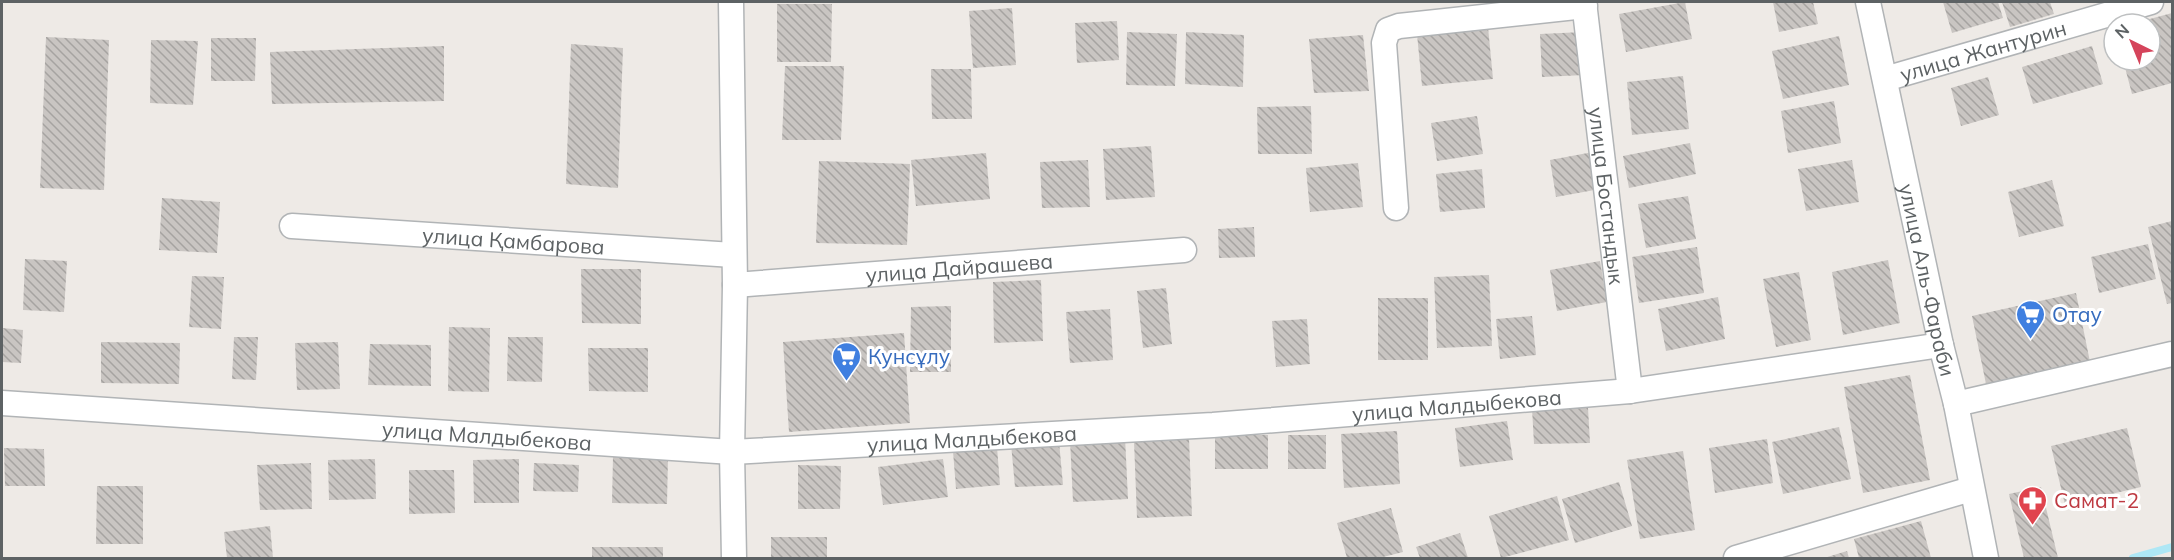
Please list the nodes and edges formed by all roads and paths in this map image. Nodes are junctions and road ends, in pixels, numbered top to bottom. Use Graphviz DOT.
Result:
graph roads {
  1 [pos="731,2"];
  2 [pos="1868,2"];
  3 [pos="2151,2"];
  4 [pos="1585,4"];
  5 [pos="1885,79"];
  6 [pos="1396,208"];
  7 [pos="292,226"];
  8 [pos="1184,250"];
  9 [pos="734,255"];
  10 [pos="735,285"];
  11 [pos="1941,345"];
  12 [pos="2172,354"];
  13 [pos="1630,391"];
  14 [pos="2,403"];
  15 [pos="1956,404"];
  16 [pos="732,453"];
  17 [pos="1971,489"];
  18 [pos="734,558"];
  19 [pos="1736,558"];
  20 [pos="1986,558"];
  1 -- 9 [label="street"];
  2 -- 5 [label="street, улица Аль-Фараби"];
  3 -- 5 [label="street, улица Жантурин"];
  4 -- 6 [label="street"];
  4 -- 13 [label="street, улица Бостандык"];
  5 -- 11 [label="street, улица Аль-Фараби"];
  7 -- 9 [label="street, улица Қамбарова"];
  8 -- 10 [label="street, улица Дайрашева"];
  9 -- 10 [label="street"];
  10 -- 16 [label="street"];
  11 -- 13 [label="street, улица Малдыбекова"];
  11 -- 15 [label="street, улица Аль-Фараби"];
  12 -- 15 [label="street"];
  13 -- 16 [label="street, улица Малдыбекова"];
  14 -- 16 [label="street, улица Малдыбекова"];
  15 -- 17 [label="street, улица Аль-Фараби"];
  16 -- 18 [label="street"];
  17 -- 19 [label="street"];
  17 -- 20 [label="street, улица Аль-Фараби"];
}
